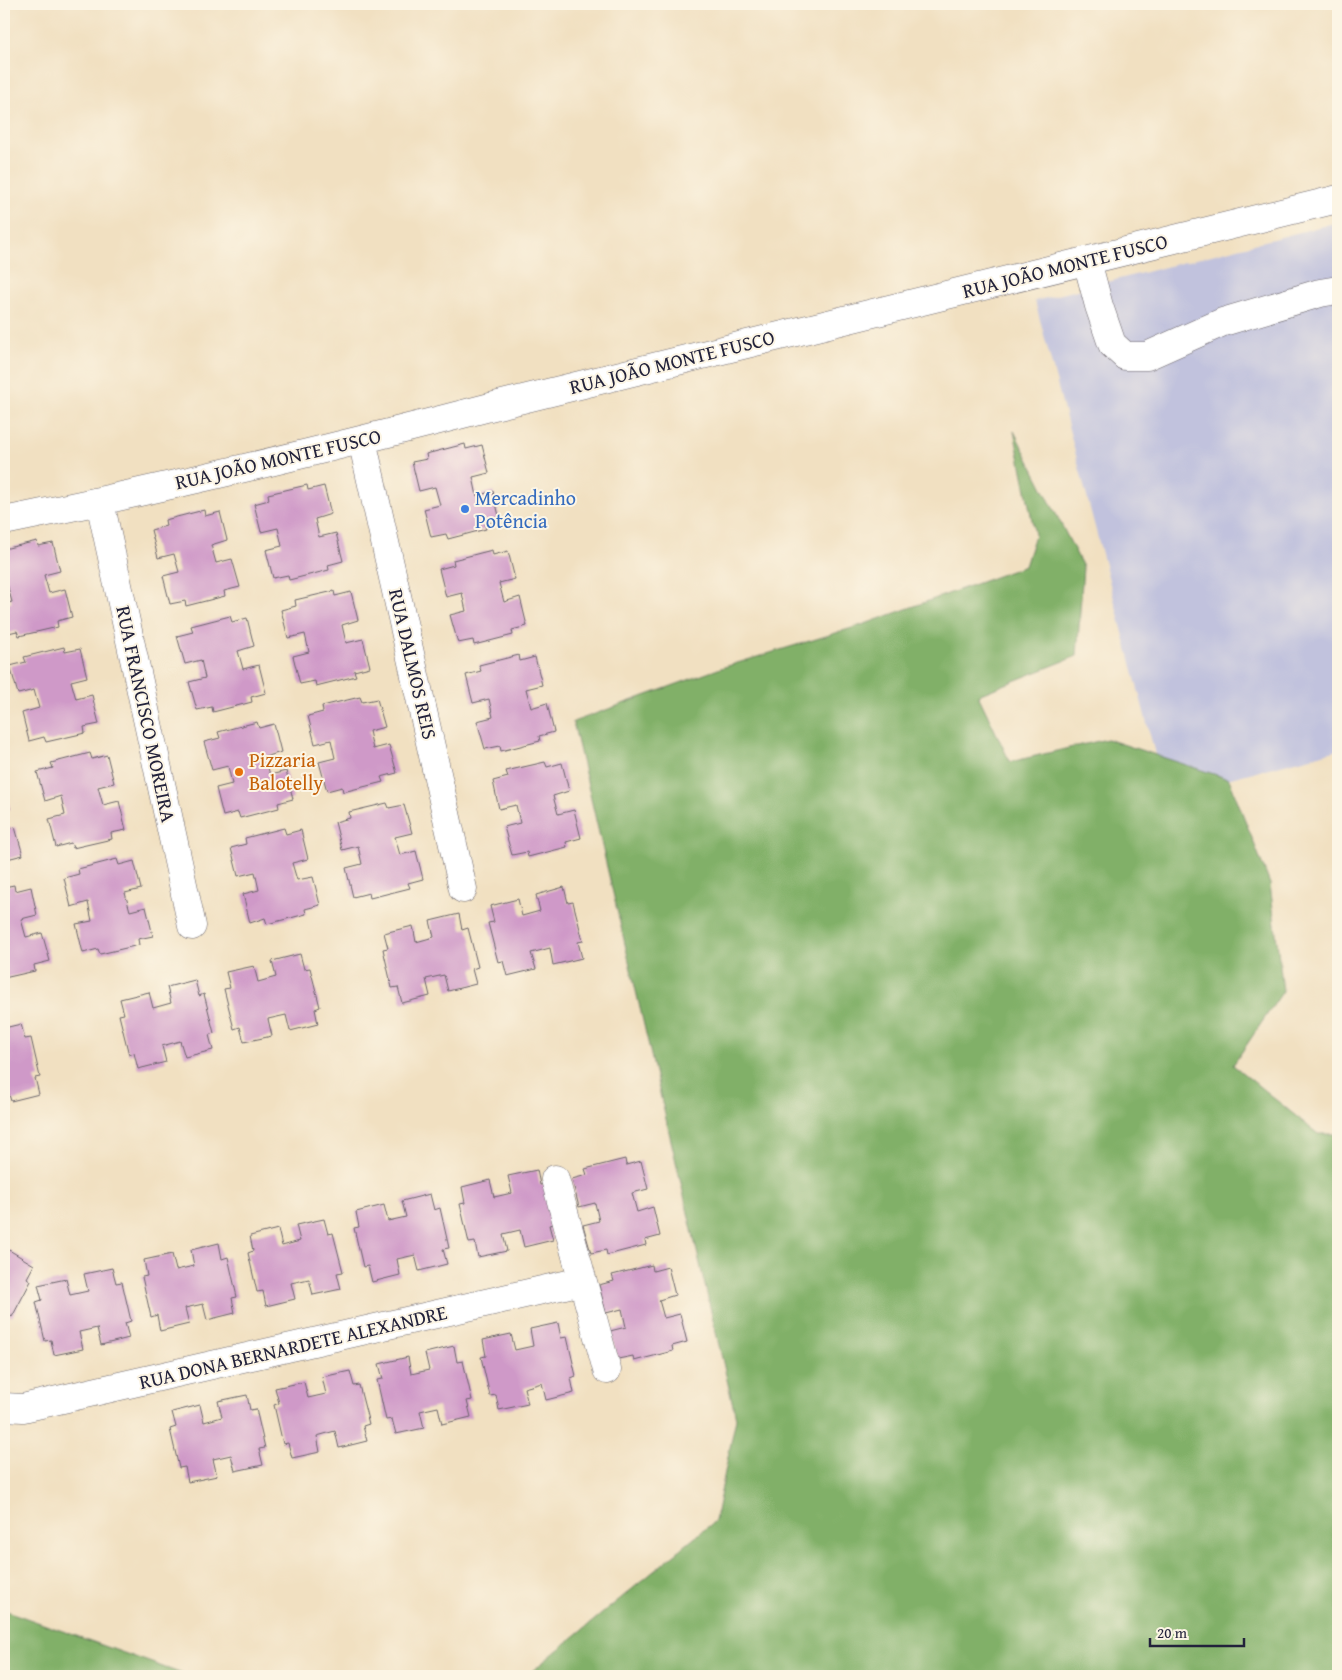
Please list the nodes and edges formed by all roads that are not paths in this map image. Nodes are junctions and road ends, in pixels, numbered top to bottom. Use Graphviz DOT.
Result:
graph roads {
  1 [pos="1338,199"];
  2 [pos="1087,261"];
  3 [pos="1338,290"];
  4 [pos="362,440"];
  5 [pos="100,502"];
  6 [pos="4,520"];
  7 [pos="463,889"];
  8 [pos="192,926"];
  9 [pos="555,1180"];
  10 [pos="582,1281"];
  11 [pos="606,1370"];
  12 [pos="4,1407"];
  1 -- 2 [label="street, RUA JOÃO MONTE FUSCO"];
  2 -- 3 [label="street"];
  2 -- 4 [label="street, RUA JOÃO MONTE FUSCO"];
  4 -- 5 [label="street, RUA JOÃO MONTE FUSCO"];
  4 -- 7 [label="street, RUA DALMOS REIS"];
  5 -- 6 [label="street, RUA JOÃO MONTE FUSCO"];
  5 -- 8 [label="street, RUA FRANCISCO MOREIRA"];
  9 -- 10 [label="street"];
  10 -- 11 [label="street"];
  10 -- 12 [label="street, RUA DONA BERNARDETE ALEXANDRE"];
}
